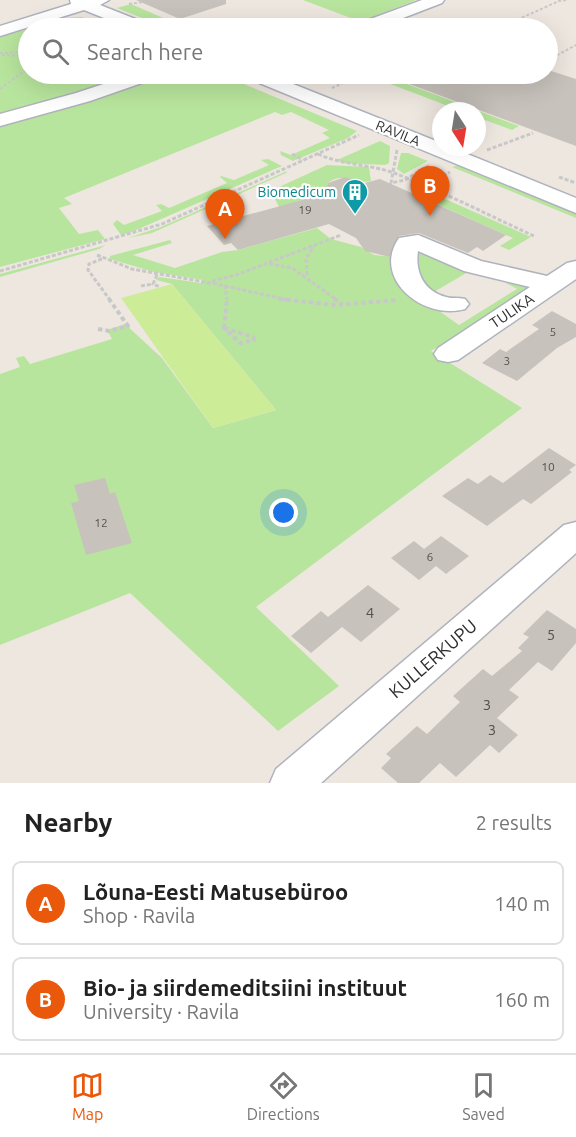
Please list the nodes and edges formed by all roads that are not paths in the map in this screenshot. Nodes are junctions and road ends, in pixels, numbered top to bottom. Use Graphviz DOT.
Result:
graph roads {
  1 [pos="436,0"];
  2 [pos="78,2"];
  3 [pos="103,7"];
  4 [pos="35,18"];
  5 [pos="113,18"];
  6 [pos="123,18"];
  7 [pos="389,18"];
  8 [pos="18,24"];
  9 [pos="0,31"];
  10 [pos="121,84"];
  11 [pos="278,84"];
  12 [pos="0,120"];
  13 [pos="576,206"];
  14 [pos="576,268"];
  15 [pos="551,285"];
  16 [pos="456,304"];
  17 [pos="448,354"];
  18 [pos="576,534"];
  19 [pos="291,783"];
  1 -- 7 [label="street"];
  2 -- 3 [label="street"];
  2 -- 4 [label="street"];
  3 -- 5 [label="street"];
  3 -- 6 [label="street"];
  8 -- 9 [label="street"];
  10 -- 12 [label="street"];
  11 -- 13 [label="street, RAVILA"];
  14 -- 15 [label="street, TULIKA"];
  15 -- 16 [label="street"];
  15 -- 17 [label="street, TULIKA"];
  18 -- 19 [label="street, KULLERKUPU"];
}
